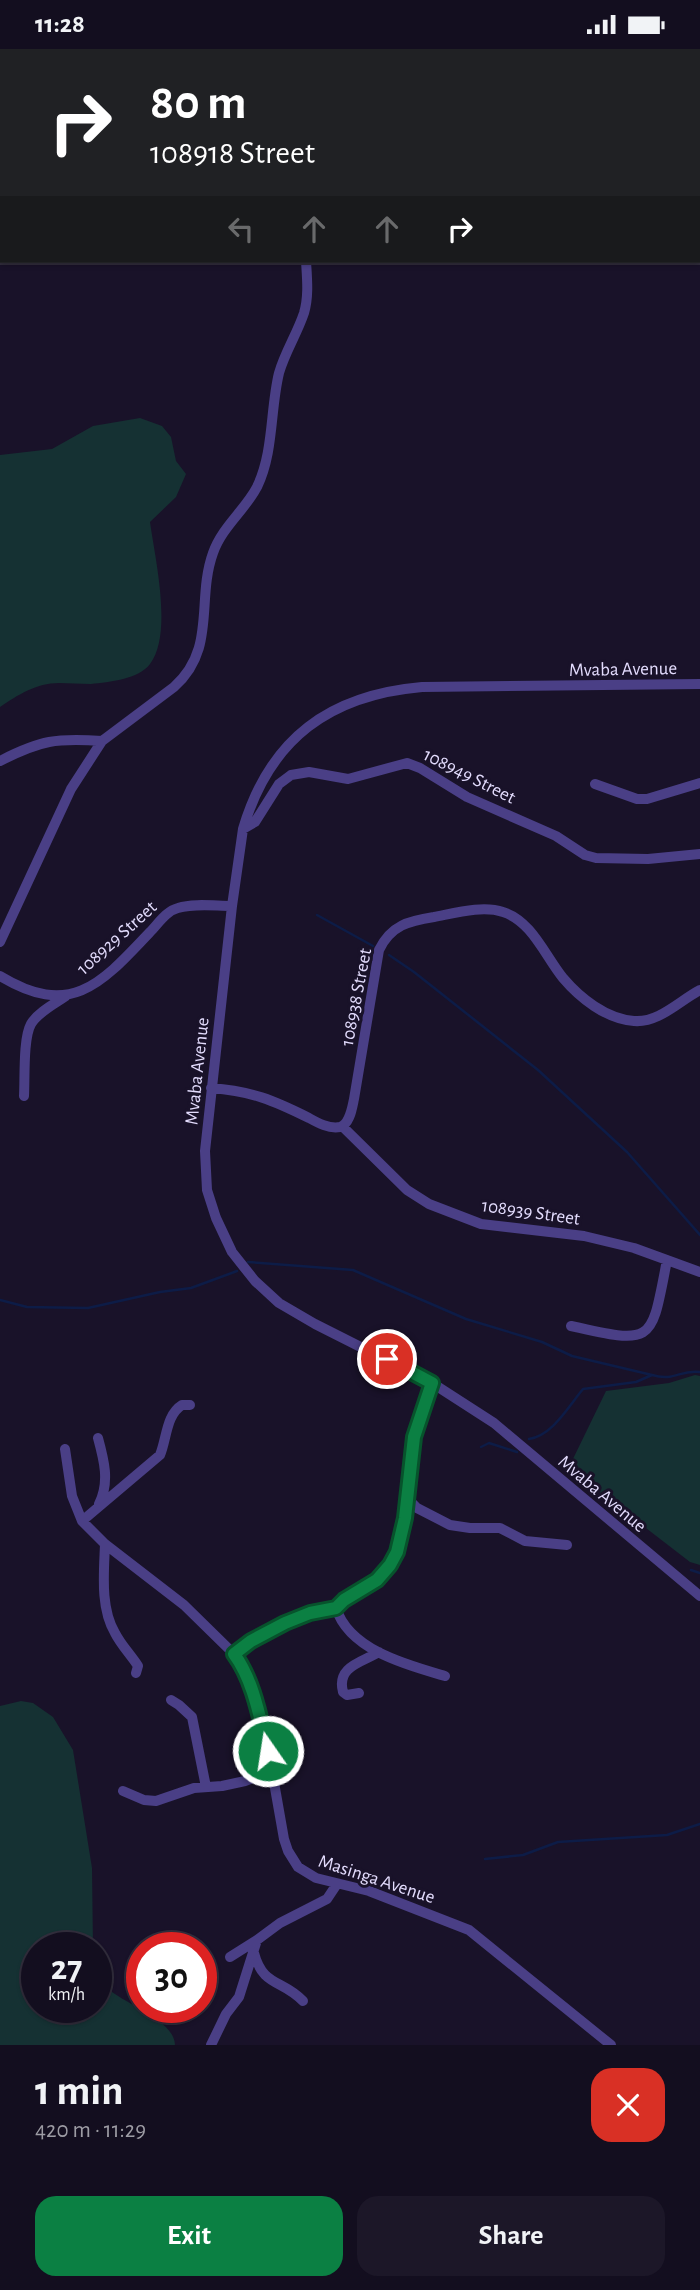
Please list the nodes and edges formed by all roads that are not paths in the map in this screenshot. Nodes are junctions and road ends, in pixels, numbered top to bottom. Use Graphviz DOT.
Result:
graph roads {
  1 [pos="306,263"];
  2 [pos="700,684"];
  3 [pos="102,741"];
  4 [pos="0,761"];
  5 [pos="700,783"];
  6 [pos="595,784"];
  7 [pos="243,829"];
  8 [pos="700,854"];
  9 [pos="232,907"];
  10 [pos="0,942"];
  11 [pos="0,976"];
  12 [pos="700,990"];
  13 [pos="66,995"];
  14 [pos="211,1088"];
  15 [pos="24,1096"];
  16 [pos="342,1126"];
  17 [pos="667,1260"];
  18 [pos="700,1272"];
  19 [pos="571,1326"];
  20 [pos="432,1383"];
  21 [pos="190,1405"];
  22 [pos="98,1438"];
  23 [pos="65,1449"];
  24 [pos="408,1499"];
  25 [pos="97,1508"];
  26 [pos="82,1521"];
  27 [pos="105,1544"];
  28 [pos="567,1545"];
  29 [pos="700,1596"];
  30 [pos="336,1608"];
  31 [pos="379,1652"];
  32 [pos="234,1654"];
  33 [pos="136,1673"];
  34 [pos="445,1676"];
  35 [pos="359,1693"];
  36 [pos="171,1700"];
  37 [pos="272,1771"];
  38 [pos="206,1787"];
  39 [pos="123,1791"];
  40 [pos="337,1884"];
  41 [pos="257,1940"];
  42 [pos="254,1952"];
  43 [pos="230,1957"];
  44 [pos="303,2001"];
  45 [pos="211,2045"];
  46 [pos="611,2045"];
  1 -- 3 [label="street"];
  2 -- 7 [label="street, Mvaba Avenue"];
  3 -- 4 [label="street"];
  3 -- 10 [label="street"];
  5 -- 6 [label="street"];
  7 -- 8 [label="street, 108949 Street"];
  7 -- 9 [label="street, Mvaba Avenue"];
  9 -- 13 [label="street, 108929 Street"];
  9 -- 14 [label="street, Mvaba Avenue"];
  11 -- 13 [label="street, 108929 Street"];
  12 -- 16 [label="street, 108938 Street"];
  13 -- 15 [label="street, 108929 Street"];
  14 -- 16 [label="street"];
  14 -- 20 [label="street, Mvaba Avenue"];
  16 -- 17 [label="street, 108939 Street"];
  17 -- 18 [label="street, 108939 Street"];
  17 -- 19 [label="street"];
  20 -- 24 [label="street"];
  20 -- 29 [label="street, Mvaba Avenue"];
  21 -- 25 [label="street"];
  22 -- 25 [label="street"];
  23 -- 26 [label="street, Masinga Avenue"];
  24 -- 28 [label="street"];
  24 -- 30 [label="street"];
  25 -- 26 [label="street"];
  26 -- 27 [label="street, Masinga Avenue"];
  27 -- 32 [label="street, Masinga Avenue"];
  27 -- 33 [label="street"];
  30 -- 31 [label="street"];
  30 -- 32 [label="street"];
  31 -- 34 [label="street"];
  31 -- 35 [label="street"];
  32 -- 37 [label="street, Masinga Avenue"];
  36 -- 38 [label="street"];
  37 -- 38 [label="street"];
  37 -- 40 [label="street, Masinga Avenue"];
  38 -- 39 [label="street"];
  40 -- 41 [label="street"];
  40 -- 46 [label="street, Masinga Avenue"];
  41 -- 42 [label="street"];
  41 -- 43 [label="street"];
  42 -- 44 [label="street"];
  42 -- 45 [label="street"];
}
